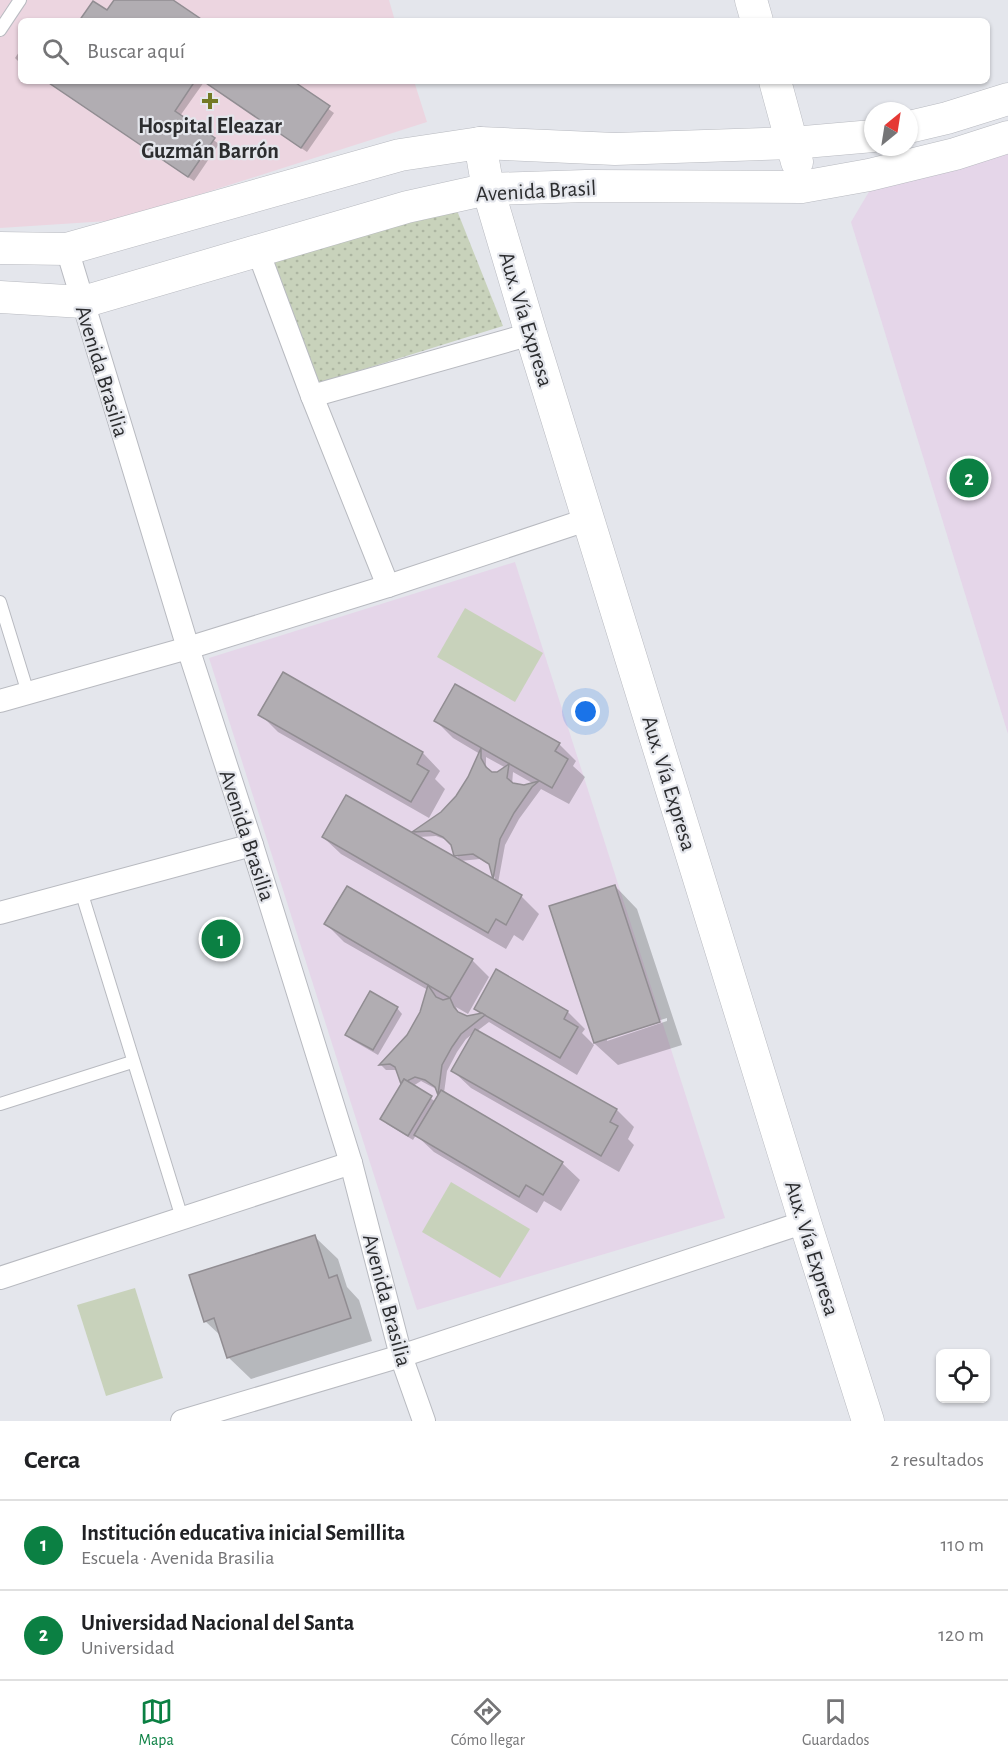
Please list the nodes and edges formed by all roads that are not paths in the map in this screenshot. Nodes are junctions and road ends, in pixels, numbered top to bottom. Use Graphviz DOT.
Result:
graph roads {
  1 [pos="21,0"];
  2 [pos="751,0"];
  3 [pos="756,18"];
  4 [pos="0,30"];
  5 [pos="776,84"];
  6 [pos="1008,99"];
  7 [pos="918,125"];
  8 [pos="864,137"];
  9 [pos="1008,137"];
  10 [pos="480,143"];
  11 [pos="793,143"];
  12 [pos="802,187"];
  13 [pos="488,189"];
  14 [pos="0,248"];
  15 [pos="67,249"];
  16 [pos="258,251"];
  17 [pos="0,297"];
  18 [pos="83,302"];
  19 [pos="531,334"];
  20 [pos="312,396"];
  21 [pos="589,519"];
  22 [pos="388,586"];
  23 [pos="0,602"];
  24 [pos="188,648"];
  25 [pos="28,693"];
  26 [pos="0,701"];
  27 [pos="252,845"];
  28 [pos="81,891"];
  29 [pos="0,913"];
  30 [pos="132,1062"];
  31 [pos="0,1104"];
  32 [pos="351,1163"];
  33 [pos="182,1218"];
  34 [pos="805,1222"];
  35 [pos="0,1278"];
  36 [pos="401,1356"];
  37 [pos="182,1421"];
  38 [pos="424,1421"];
  39 [pos="868,1421"];
  1 -- 4 [label="lane"];
  2 -- 3 [label="main road"];
  5 -- 11 [label="main road"];
  6 -- 7 [label="main road"];
  8 -- 11 [label="main road, Avenida Brasil"];
  9 -- 12 [label="main road, Avenida Brasil"];
  10 -- 11 [label="main road, Avenida Brasil"];
  10 -- 13 [label="main road, Aux. Vía Expresa"];
  10 -- 15 [label="main road, Avenida Brasil"];
  11 -- 12 [label="main road"];
  12 -- 13 [label="main road, Avenida Brasil"];
  13 -- 16 [label="main road, Avenida Brasil"];
  13 -- 19 [label="main road, Aux. Vía Expresa"];
  14 -- 15 [label="main road, Avenida Brasil"];
  15 -- 18 [label="street, Avenida Brasilia"];
  16 -- 18 [label="main road, Avenida Brasil"];
  16 -- 20 [label="street"];
  17 -- 18 [label="main road, Avenida Brasil"];
  18 -- 24 [label="street, Avenida Brasilia"];
  19 -- 20 [label="street"];
  19 -- 21 [label="main road, Aux. Vía Expresa"];
  20 -- 22 [label="street"];
  21 -- 22 [label="street"];
  21 -- 34 [label="main road, Aux. Vía Expresa"];
  22 -- 24 [label="street"];
  23 -- 25 [label="lane"];
  24 -- 25 [label="street"];
  24 -- 27 [label="street, Avenida Brasilia"];
  25 -- 26 [label="street"];
  27 -- 28 [label="street"];
  27 -- 32 [label="street, Avenida Brasilia"];
  28 -- 29 [label="street"];
  28 -- 30 [label="lane"];
  30 -- 31 [label="lane"];
  30 -- 33 [label="lane"];
  32 -- 33 [label="street"];
  32 -- 36 [label="street, Avenida Brasilia"];
  33 -- 35 [label="street"];
  34 -- 36 [label="street"];
  34 -- 39 [label="main road, Aux. Vía Expresa"];
  36 -- 37 [label="street"];
  36 -- 38 [label="street, Avenida Brasilia"];
}
